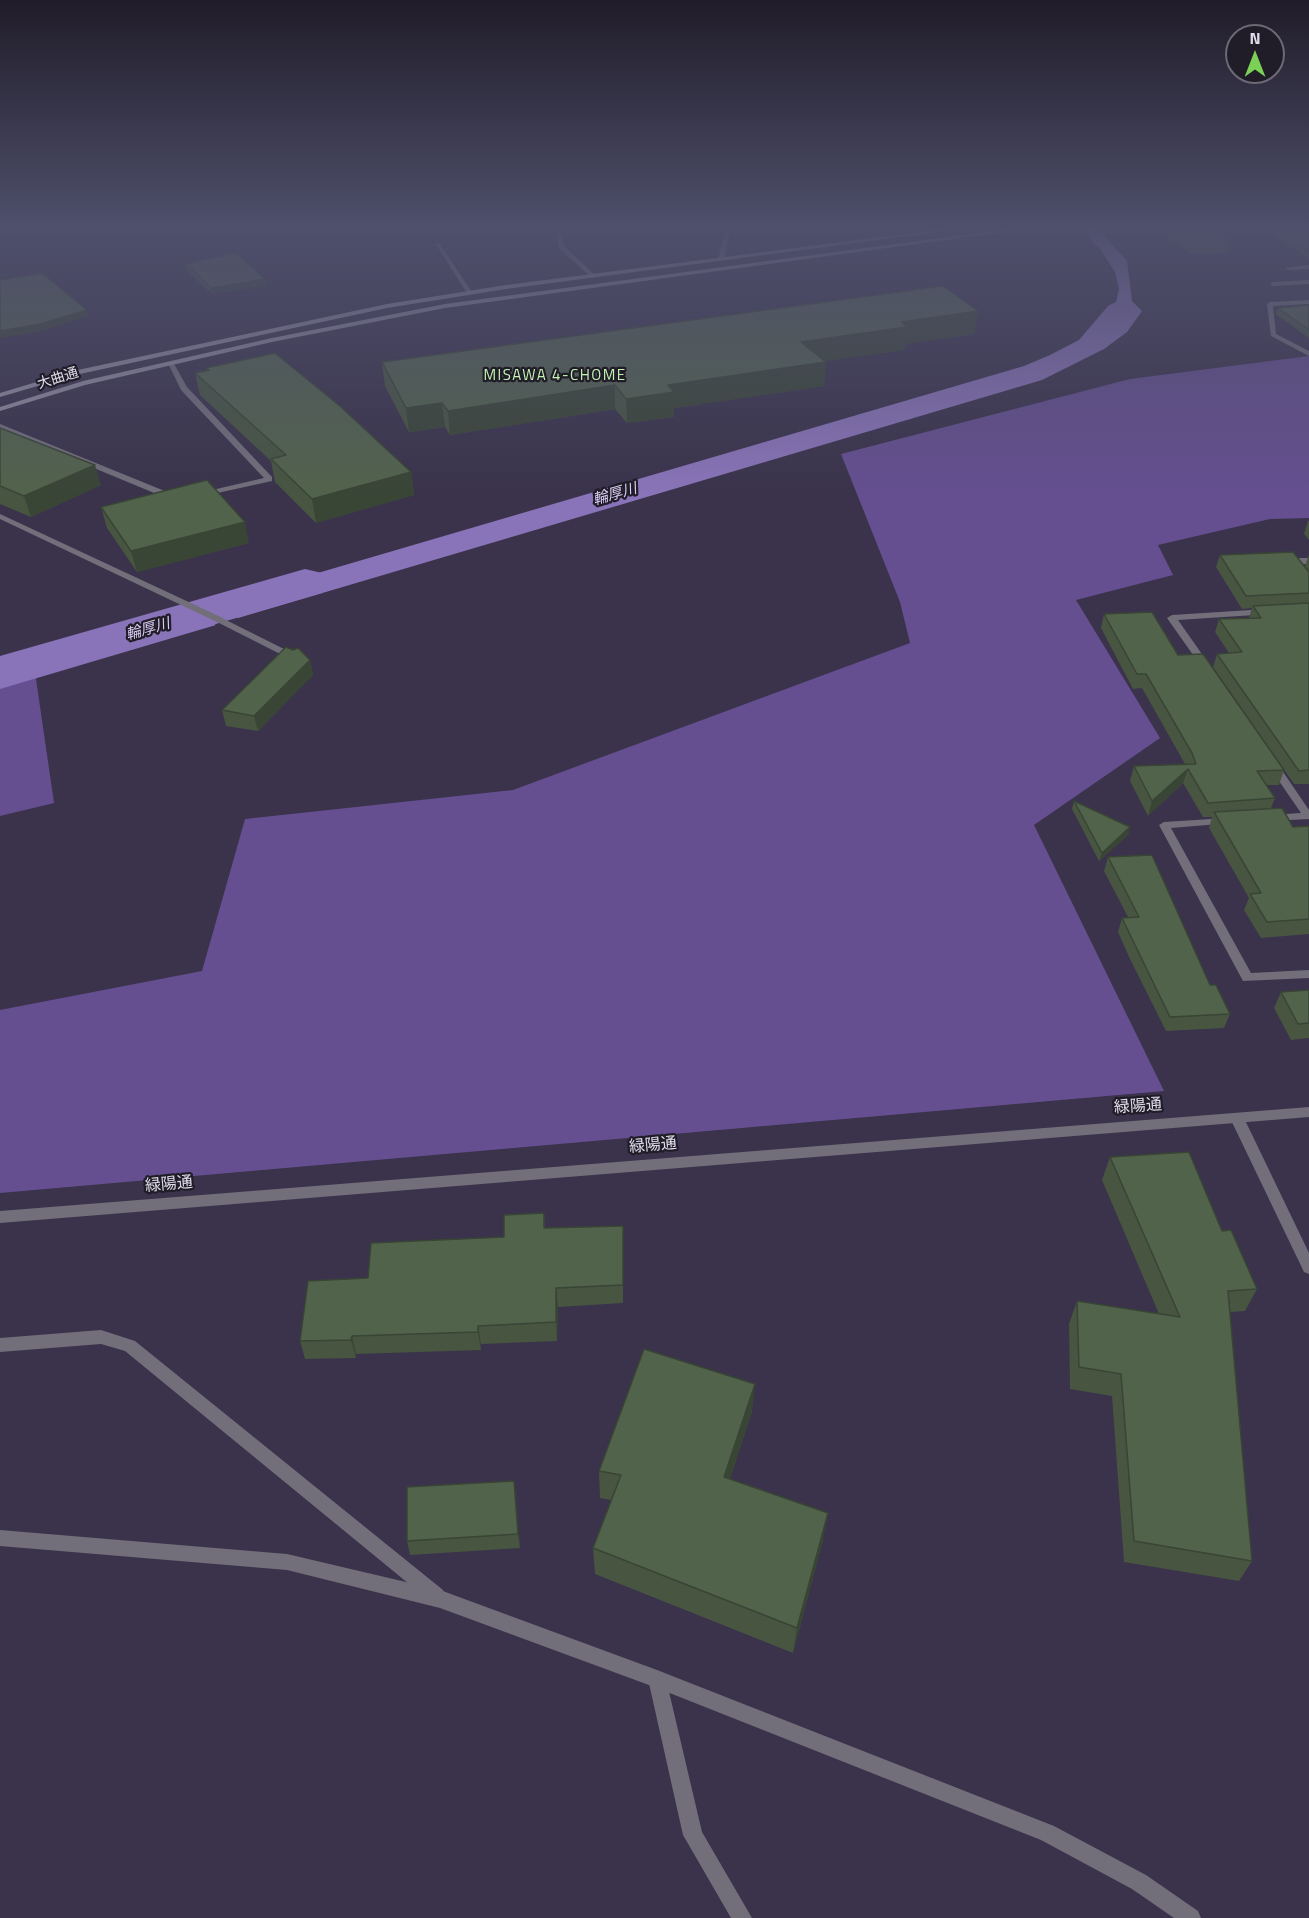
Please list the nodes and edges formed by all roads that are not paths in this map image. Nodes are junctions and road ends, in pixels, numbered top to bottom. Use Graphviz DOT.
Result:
graph roads {
  1 [pos="342,316"];
  2 [pos="398,316"];
  3 [pos="1271,316"];
  4 [pos="1309,354"];
  5 [pos="171,363"];
  6 [pos="0,395"];
  7 [pos="0,409"];
  8 [pos="0,426"];
  9 [pos="191,497"];
  10 [pos="180,500"];
  11 [pos="0,516"];
  12 [pos="1309,561"];
  13 [pos="1304,574"];
  14 [pos="1275,612"];
  15 [pos="297,660"];
  16 [pos="1211,675"];
  17 [pos="1269,760"];
  18 [pos="1308,816"];
  19 [pos="1260,819"];
  20 [pos="1236,820"];
  21 [pos="1309,974"];
  22 [pos="1309,1112"];
  23 [pos="1237,1118"];
  24 [pos="0,1216"];
  25 [pos="1309,1268"];
  26 [pos="0,1345"];
  27 [pos="0,1538"];
  28 [pos="440,1599"];
  29 [pos="657,1679"];
  30 [pos="742,1918"];
  31 [pos="1191,1918"];
  1 -- 6 [label="main road, 大曲通"];
  2 -- 5 [label="main road, 大曲通"];
  3 -- 4 [label="street"];
  5 -- 7 [label="main road, 大曲通"];
  5 -- 9 [label="street"];
  8 -- 10 [label="street"];
  11 -- 15 [label="street"];
  12 -- 13 [label="street"];
  14 -- 16 [label="street"];
  17 -- 18 [label="street"];
  18 -- 19 [label="street"];
  20 -- 21 [label="street"];
  22 -- 23 [label="street, 緑陽通"];
  23 -- 24 [label="street, 緑陽通"];
  23 -- 25 [label="street"];
  26 -- 28 [label="street"];
  27 -- 28 [label="street"];
  28 -- 29 [label="street"];
  29 -- 30 [label="street"];
  29 -- 31 [label="street"];
}
